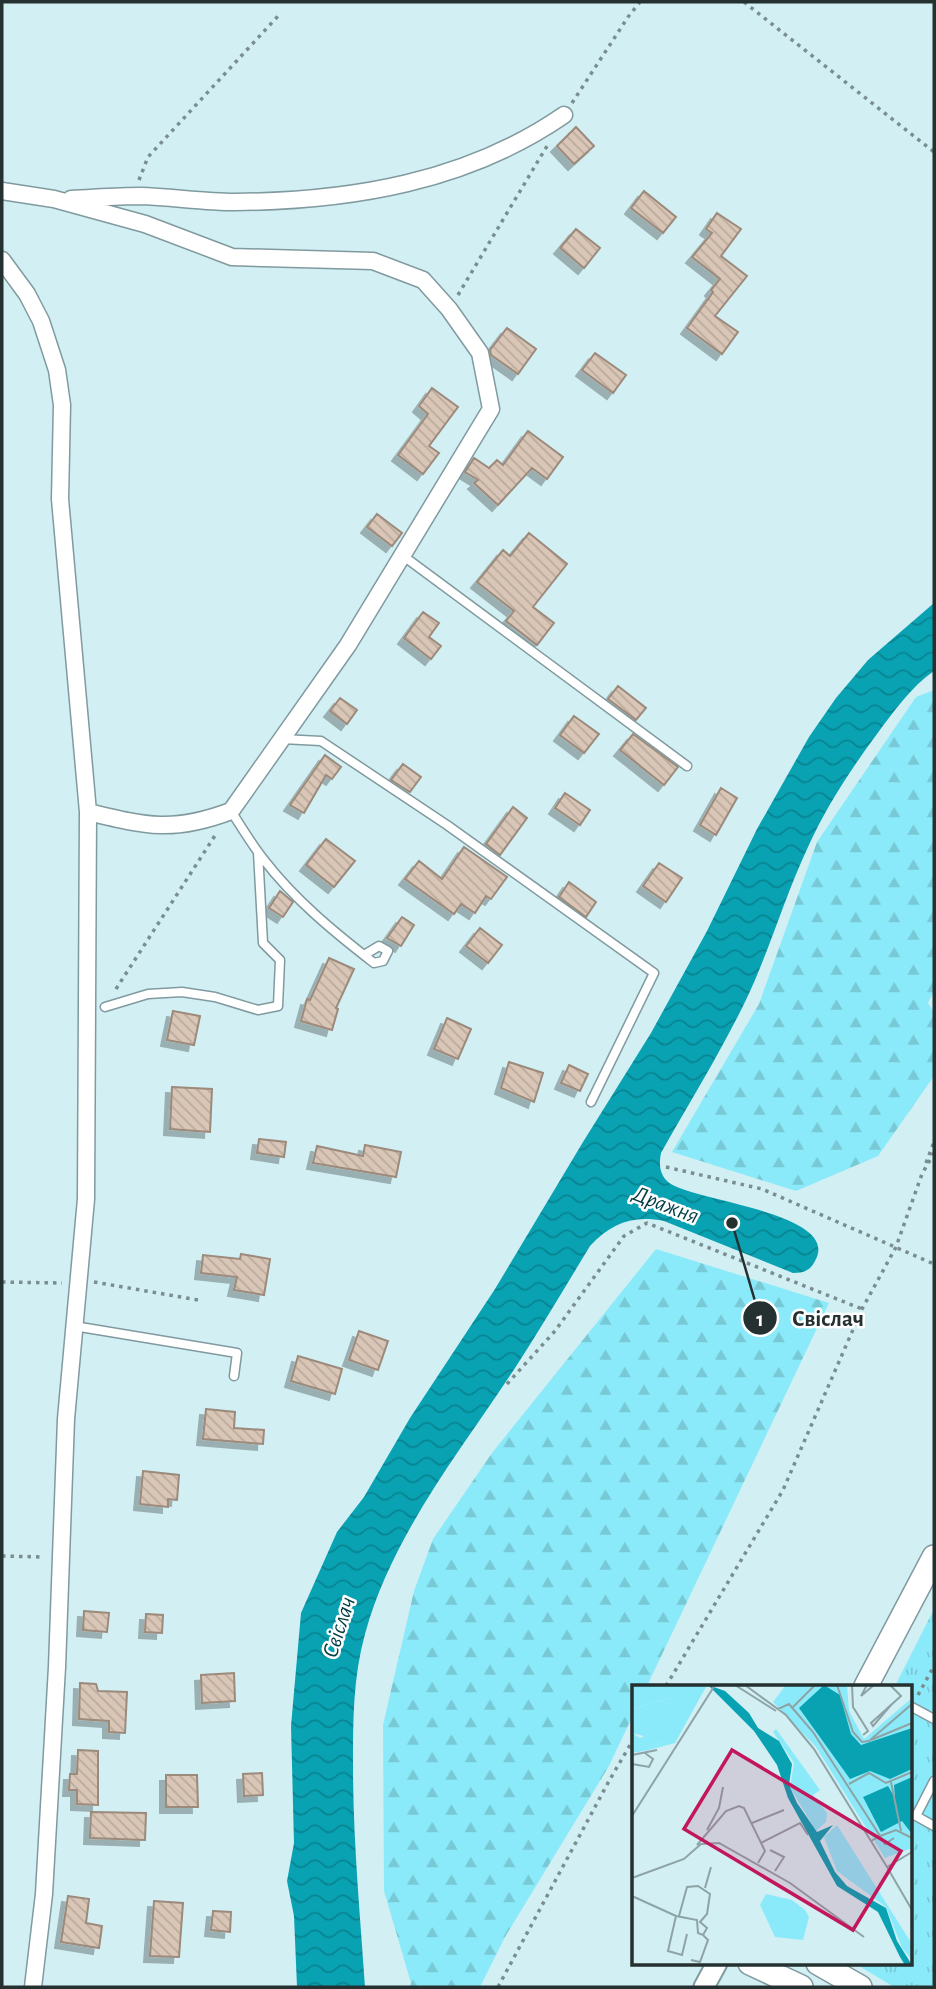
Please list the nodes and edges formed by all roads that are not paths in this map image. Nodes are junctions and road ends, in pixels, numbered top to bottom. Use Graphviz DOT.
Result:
graph roads {
  1 [pos="564,115"];
  2 [pos="2,191"];
  3 [pos="54,199"];
  4 [pos="2,260"];
  5 [pos="402,555"];
  6 [pos="282,739"];
  7 [pos="687,766"];
  8 [pos="231,811"];
  9 [pos="88,812"];
  10 [pos="258,852"];
  11 [pos="364,955"];
  12 [pos="105,1007"];
  13 [pos="591,1102"];
  14 [pos="74,1326"];
  15 [pos="234,1376"];
  16 [pos="934,1558"];
  17 [pos="869,1685"];
  18 [pos="912,1708"];
  19 [pos="934,1719"];
  20 [pos="934,1781"];
  21 [pos="934,1826"];
  22 [pos="717,1965"];
  23 [pos="754,1965"];
  24 [pos="822,1965"];
  25 [pos="33,1987"];
  26 [pos="704,1987"];
  27 [pos="801,1987"];
  28 [pos="860,1987"];
  1 -- 3 [label="street"];
  2 -- 3 [label="street"];
  3 -- 5 [label="street"];
  4 -- 9 [label="street"];
  5 -- 6 [label="street"];
  5 -- 7 [label="lane"];
  6 -- 8 [label="street"];
  6 -- 13 [label="lane"];
  8 -- 9 [label="street"];
  8 -- 10 [label="lane"];
  9 -- 14 [label="street"];
  10 -- 11 [label="lane"];
  10 -- 12 [label="lane"];
  14 -- 15 [label="lane"];
  14 -- 25 [label="street"];
  16 -- 17 [label="main road"];
  18 -- 19 [label="lane"];
  20 -- 21 [label="lane"];
  22 -- 26 [label="street"];
  23 -- 27 [label="main road"];
  24 -- 28 [label="main road"];
}
